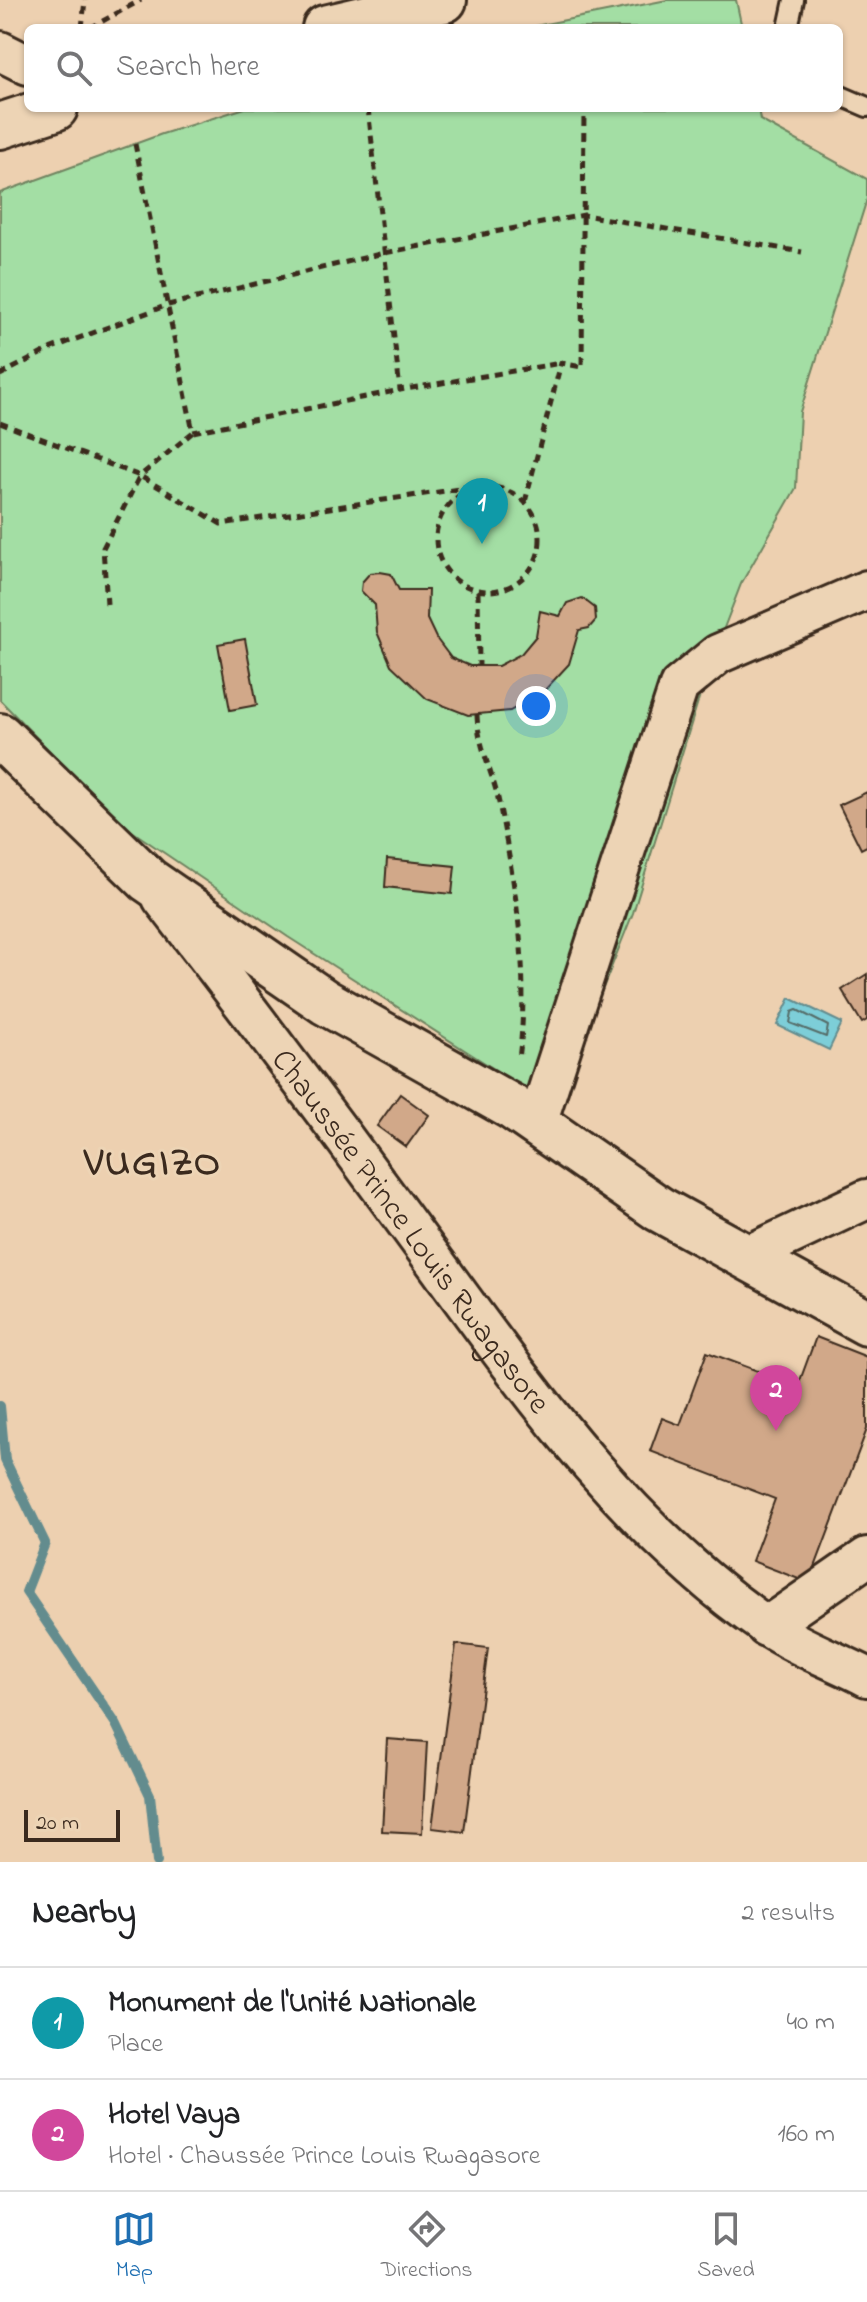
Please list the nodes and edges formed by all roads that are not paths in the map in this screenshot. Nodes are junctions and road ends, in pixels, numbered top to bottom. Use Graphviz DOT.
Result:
graph roads {
  1 [pos="444,0"];
  2 [pos="794,0"];
  3 [pos="342,24"];
  4 [pos="789,24"];
  5 [pos="0,51"];
  6 [pos="24,63"];
  7 [pos="843,97"];
  8 [pos="867,107"];
  9 [pos="43,112"];
  10 [pos="0,126"];
  11 [pos="867,590"];
  12 [pos="0,736"];
  13 [pos="148,880"];
  14 [pos="524,1115"];
  15 [pos="867,1199"];
  16 [pos="744,1257"];
  17 [pos="867,1323"];
  18 [pos="867,1557"];
  19 [pos="766,1627"];
  20 [pos="867,1677"];
  1 -- 3 [label="street"];
  2 -- 4 [label="lane"];
  5 -- 6 [label="street"];
  7 -- 8 [label="lane"];
  9 -- 10 [label="street"];
  11 -- 14 [label="street"];
  12 -- 13 [label="street, Chaussée Prince Louis Rwagasore"];
  13 -- 14 [label="street"];
  13 -- 19 [label="street, Chaussée Prince Louis Rwagasore"];
  14 -- 16 [label="street"];
  15 -- 16 [label="street"];
  16 -- 17 [label="street"];
  18 -- 19 [label="street"];
  19 -- 20 [label="street, Chaussée Prince Louis Rwagasore"];
}
